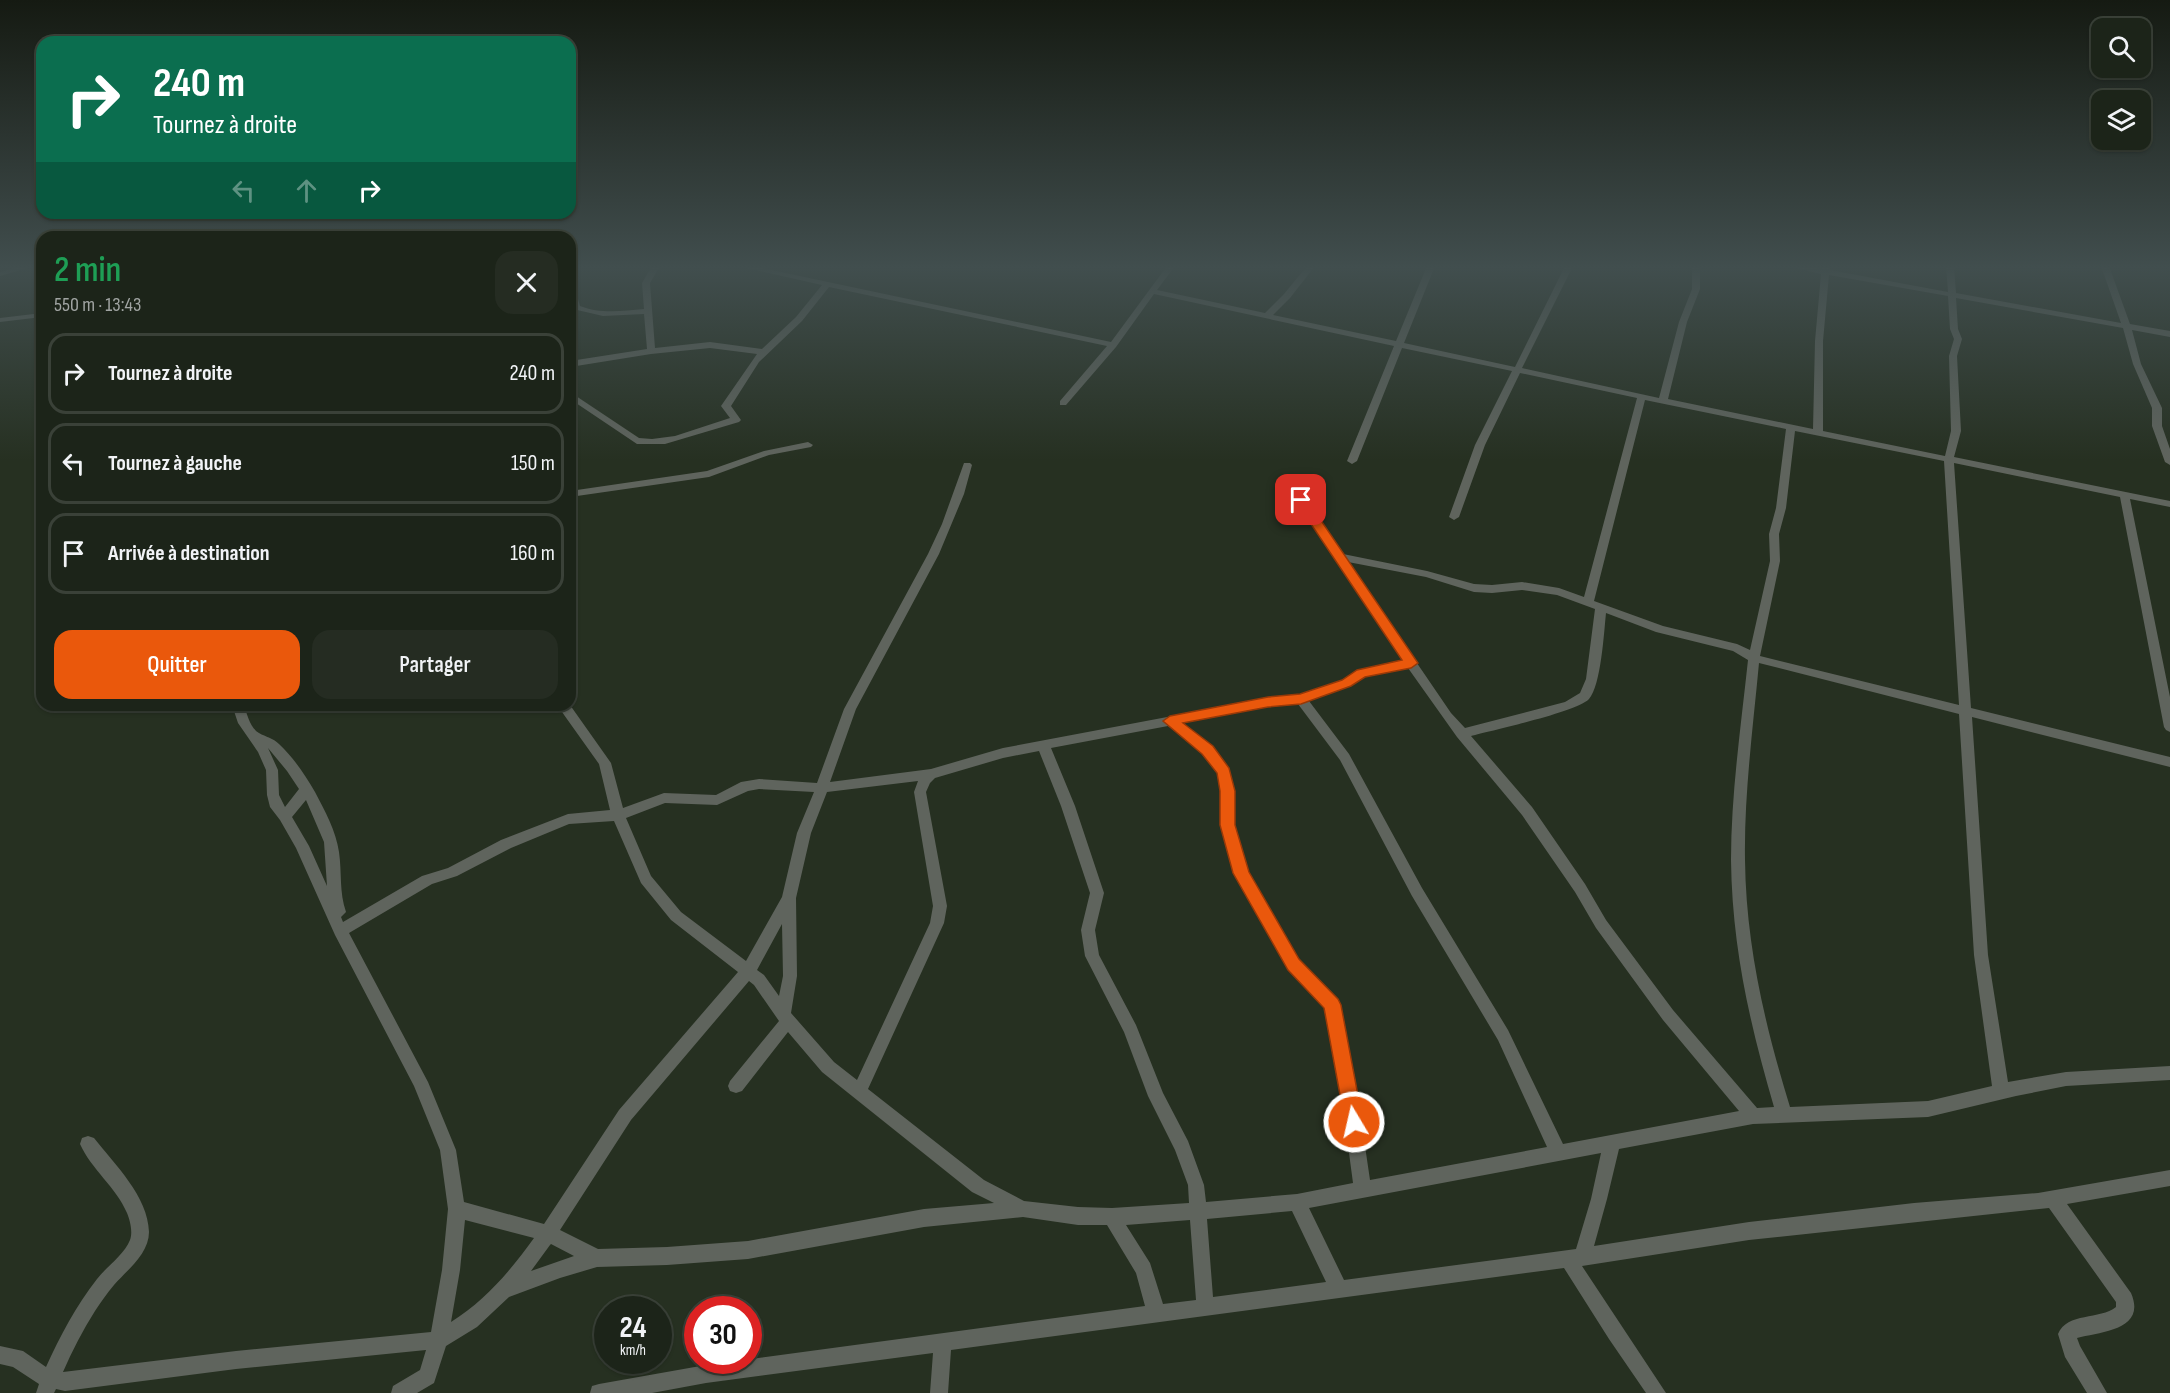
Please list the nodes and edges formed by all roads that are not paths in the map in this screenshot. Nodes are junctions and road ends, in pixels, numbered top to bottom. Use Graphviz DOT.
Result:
graph roads {
  1 [pos="650,331"];
  2 [pos="788,331"];
  3 [pos="1046,331"];
  4 [pos="1124,331"];
  5 [pos="1337,331"];
  6 [pos="1403,331"];
  7 [pos="1537,331"];
  8 [pos="1681,331"];
  9 [pos="1820,331"];
  10 [pos="1955,331"];
  11 [pos="2128,331"];
  12 [pos="2152,331"];
  13 [pos="2170,334"];
  14 [pos="1398,344"];
  15 [pos="1113,345"];
  16 [pos="651,351"];
  17 [pos="762,352"];
  18 [pos="576,363"];
  19 [pos="1516,369"];
  20 [pos="1642,396"];
  21 [pos="576,399"];
  22 [pos="1663,401"];
  23 [pos="1063,403"];
  24 [pos="1791,428"];
  25 [pos="1818,432"];
  26 [pos="808,445"];
  27 [pos="1949,459"];
  28 [pos="1352,460"];
  29 [pos="2170,462"];
  30 [pos="967,465"];
  31 [pos="576,493"];
  32 [pos="2124,494"];
  33 [pos="1301,500"];
  34 [pos="2170,504"];
  35 [pos="1454,517"];
  36 [pos="1340,557"];
  37 [pos="1588,601"];
  38 [pos="1601,607"];
  39 [pos="1754,658"];
  40 [pos="1411,663"];
  41 [pos="1301,699"];
  42 [pos="240,711"];
  43 [pos="567,711"];
  44 [pos="1967,713"];
  45 [pos="1170,721"];
  46 [pos="2170,727"];
  47 [pos="1461,734"];
  48 [pos="254,736"];
  49 [pos="1044,747"];
  50 [pos="2170,762"];
  51 [pos="932,774"];
  52 [pos="822,788"];
  53 [pos="306,790"];
  54 [pos="618,814"];
  55 [pos="285,816"];
  56 [pos="789,898"];
  57 [pos="342,929"];
  58 [pos="748,971"];
  59 [pos="786,1016"];
  60 [pos="2170,1073"];
  61 [pos="736,1086"];
  62 [pos="860,1090"];
  63 [pos="2001,1092"];
  64 [pos="1784,1113"];
  65 [pos="1752,1116"];
  66 [pos="1612,1143"];
  67 [pos="88,1144"];
  68 [pos="1558,1152"];
  69 [pos="2170,1178"];
  70 [pos="1363,1191"];
  71 [pos="2053,1199"];
  72 [pos="1297,1202"];
  73 [pos="457,1209"];
  74 [pos="1023,1209"];
  75 [pos="1198,1210"];
  76 [pos="1112,1216"];
  77 [pos="547,1233"];
  78 [pos="597,1258"];
  79 [pos="1575,1258"];
  80 [pos="1339,1289"];
  81 [pos="506,1290"];
  82 [pos="1205,1307"];
  83 [pos="1156,1312"];
  84 [pos="439,1340"];
  85 [pos="943,1341"];
  86 [pos="0,1355"];
  87 [pos="48,1386"];
  88 [pos="400,1393"];
  89 [pos="599,1393"];
  90 [pos="939,1393"];
  91 [pos="1657,1393"];
  92 [pos="2098,1393"];
  1 -- 16 [label="street"];
  2 -- 17 [label="street"];
  3 -- 15 [label="street"];
  4 -- 15 [label="street"];
  5 -- 14 [label="street"];
  6 -- 14 [label="street"];
  7 -- 19 [label="street"];
  8 -- 22 [label="street"];
  9 -- 25 [label="street"];
  10 -- 27 [label="street"];
  11 -- 29 [label="street"];
  12 -- 13 [label="street"];
  14 -- 19 [label="street"];
  14 -- 28 [label="street"];
  15 -- 23 [label="street"];
  16 -- 17 [label="street"];
  16 -- 18 [label="street"];
  17 -- 21 [label="street"];
  19 -- 20 [label="street"];
  19 -- 35 [label="street"];
  20 -- 22 [label="street"];
  20 -- 37 [label="street"];
  22 -- 24 [label="street"];
  24 -- 25 [label="street"];
  24 -- 39 [label="street"];
  25 -- 27 [label="street"];
  26 -- 31 [label="street"];
  27 -- 32 [label="street"];
  27 -- 44 [label="street"];
  30 -- 52 [label="street"];
  32 -- 34 [label="street"];
  32 -- 46 [label="street"];
  33 -- 36 [label="street"];
  36 -- 37 [label="street"];
  36 -- 40 [label="street"];
  37 -- 38 [label="street"];
  38 -- 39 [label="street"];
  38 -- 47 [label="street"];
  39 -- 44 [label="street"];
  39 -- 64 [label="street"];
  40 -- 41 [label="street"];
  40 -- 47 [label="street"];
  41 -- 45 [label="street"];
  41 -- 68 [label="street"];
  42 -- 48 [label="street"];
  43 -- 54 [label="street"];
  44 -- 50 [label="street"];
  44 -- 63 [label="street"];
  45 -- 49 [label="street"];
  45 -- 70 [label="street"];
  47 -- 65 [label="street"];
  48 -- 53 [label="street"];
  48 -- 55 [label="street"];
  49 -- 51 [label="street"];
  49 -- 75 [label="street"];
  51 -- 52 [label="street"];
  51 -- 62 [label="street"];
  52 -- 54 [label="street"];
  52 -- 56 [label="street"];
  53 -- 55 [label="street"];
  53 -- 57 [label="street"];
  54 -- 57 [label="street"];
  54 -- 58 [label="street"];
  55 -- 57 [label="street"];
  56 -- 58 [label="street"];
  56 -- 59 [label="street"];
  57 -- 73 [label="street"];
  58 -- 59 [label="street"];
  58 -- 77 [label="street"];
  59 -- 61 [label="street"];
  59 -- 62 [label="street"];
  60 -- 63 [label="street"];
  62 -- 74 [label="street"];
  63 -- 64 [label="street"];
  64 -- 65 [label="street"];
  65 -- 66 [label="street"];
  66 -- 68 [label="street"];
  66 -- 79 [label="street"];
  67 -- 87 [label="street"];
  68 -- 70 [label="street"];
  69 -- 71 [label="street"];
  70 -- 72 [label="street"];
  71 -- 79 [label="street"];
  71 -- 92 [label="street"];
  72 -- 75 [label="street"];
  72 -- 80 [label="street"];
  73 -- 77 [label="street"];
  73 -- 84 [label="street"];
  74 -- 76 [label="street"];
  74 -- 78 [label="street"];
  75 -- 76 [label="street"];
  75 -- 82 [label="street"];
  76 -- 83 [label="street"];
  77 -- 78 [label="street"];
  77 -- 81 [label="street"];
  78 -- 81 [label="street"];
  79 -- 80 [label="street"];
  79 -- 91 [label="street"];
  80 -- 82 [label="street"];
  81 -- 84 [label="street"];
  82 -- 83 [label="street"];
  83 -- 85 [label="street"];
  84 -- 87 [label="street"];
  84 -- 88 [label="street"];
  85 -- 89 [label="street"];
  85 -- 90 [label="street"];
  86 -- 87 [label="street"];
}
